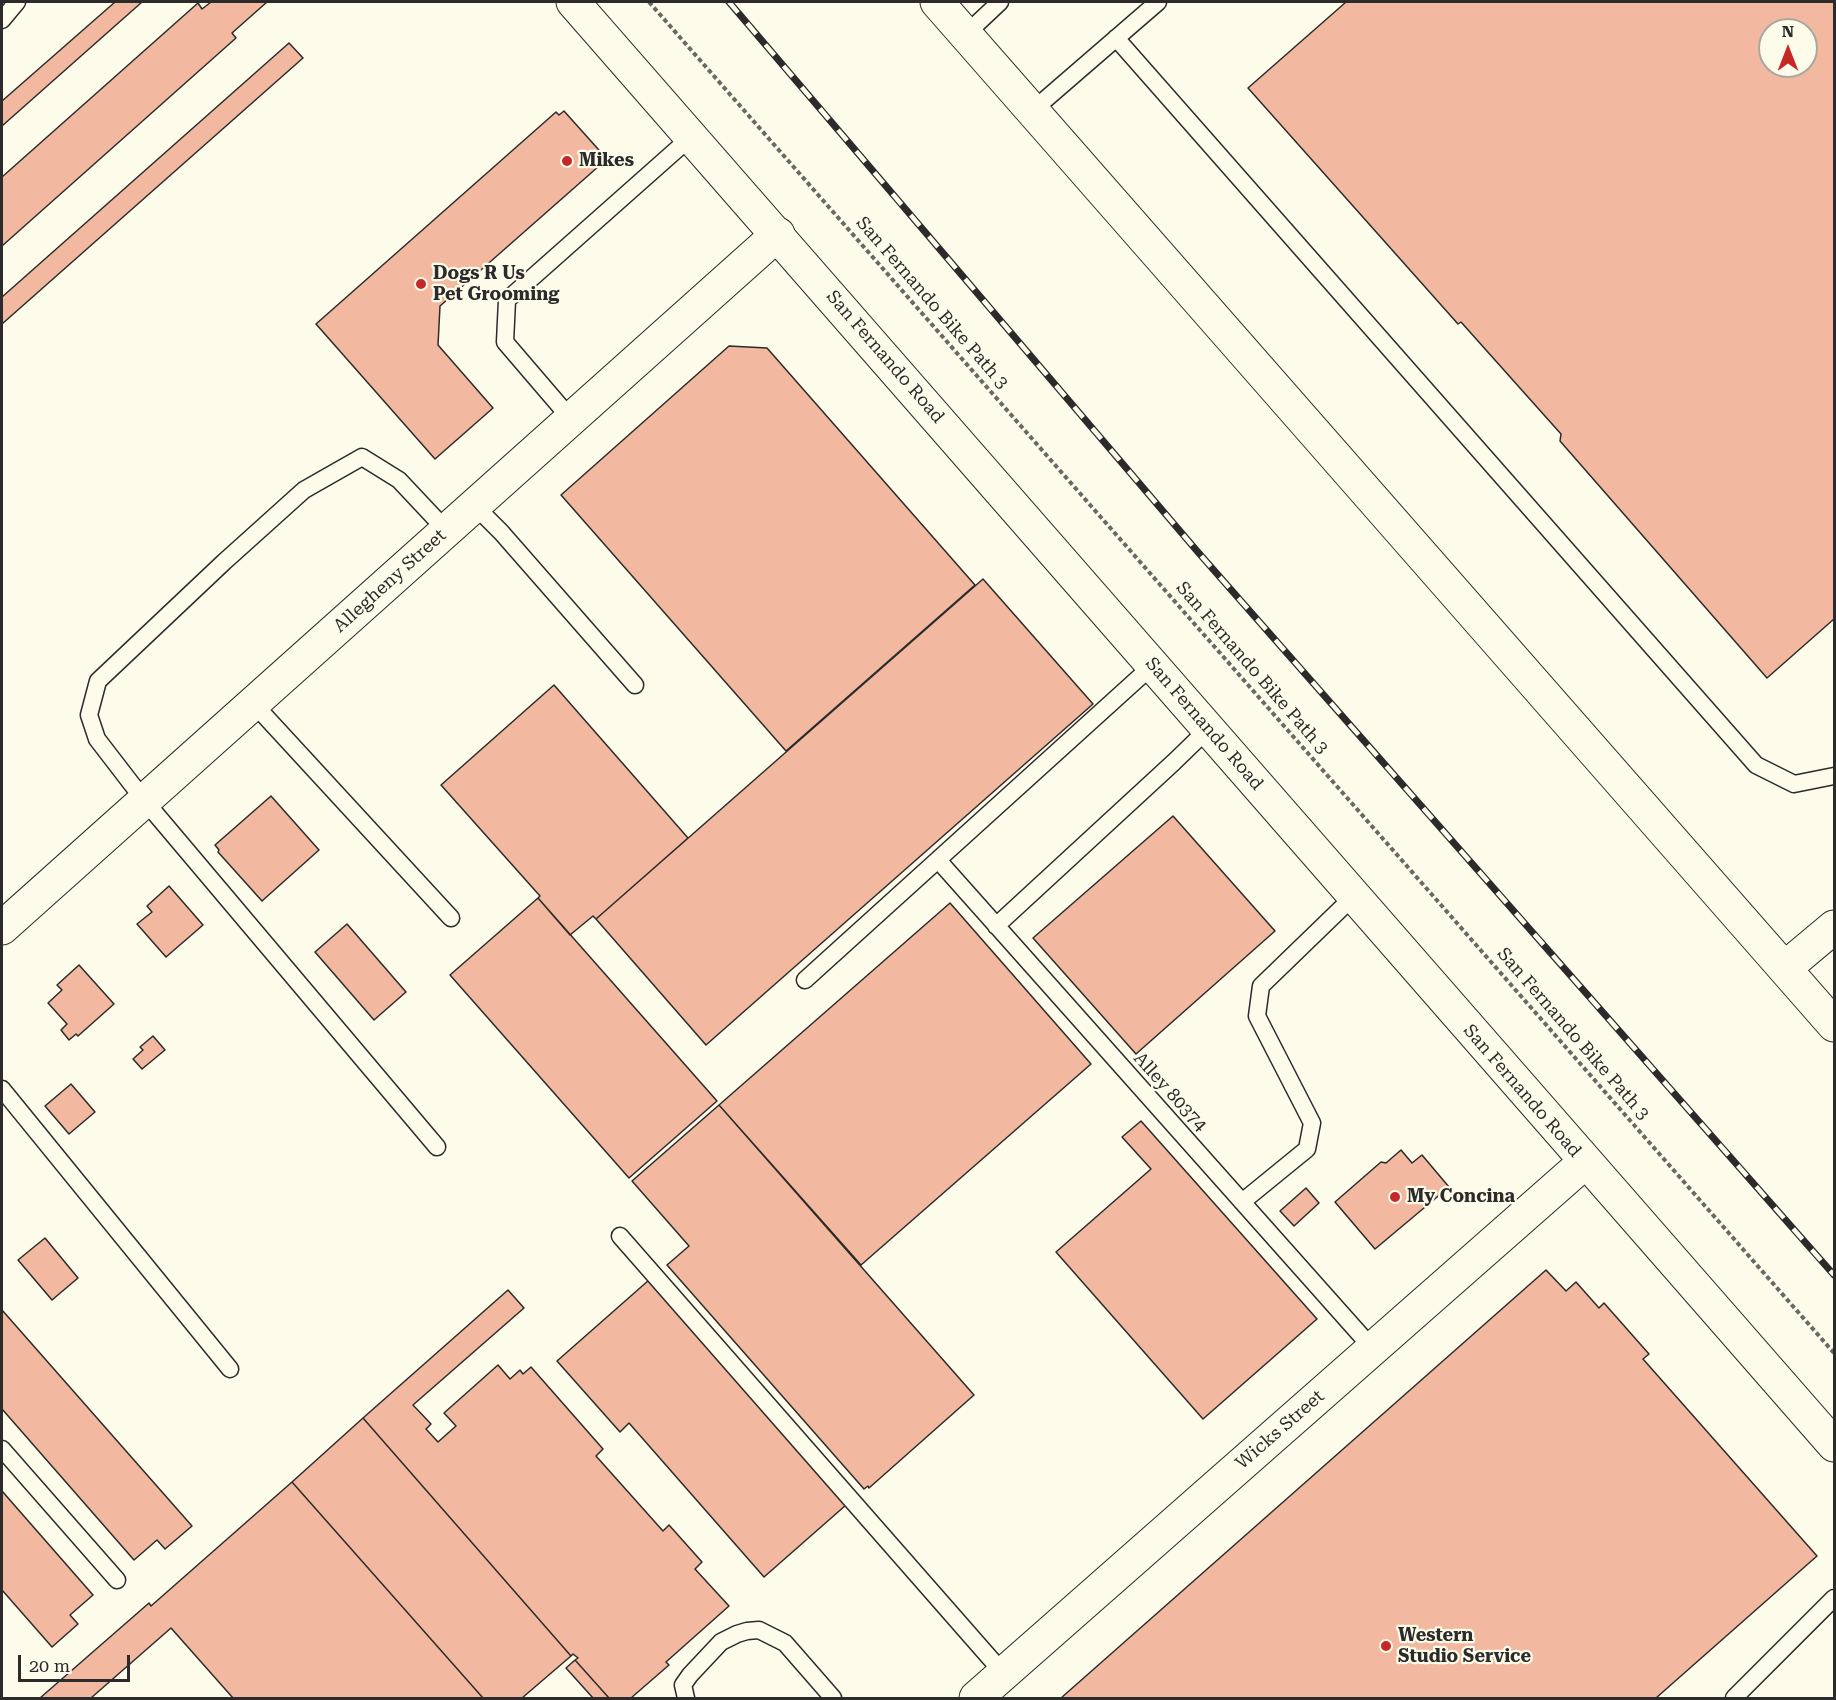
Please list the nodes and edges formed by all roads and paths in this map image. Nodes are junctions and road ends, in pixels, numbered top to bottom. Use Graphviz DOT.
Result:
graph roads {
  1 [pos="17,2"];
  2 [pos="573,2"];
  3 [pos="650,2"];
  4 [pos="937,2"];
  5 [pos="1000,2"];
  6 [pos="1158,2"];
  7 [pos="2,20"];
  8 [pos="964,35"];
  9 [pos="1116,39"];
  10 [pos="1032,111"];
  11 [pos="692,136"];
  12 [pos="778,234"];
  13 [pos="571,419"];
  14 [pos="474,505"];
  15 [pos="446,531"];
  16 [pos="1153,665"];
  17 [pos="635,685"];
  18 [pos="253,703"];
  19 [pos="1208,729"];
  20 [pos="1834,776"];
  21 [pos="144,800"];
  22 [pos="938,860"];
  23 [pos="1354,896"];
  24 [pos="451,918"];
  25 [pos="996,926"];
  26 [pos="1834,927"];
  27 [pos="2,928"];
  28 [pos="1785,968"];
  29 [pos="805,980"];
  30 [pos="1834,1025"];
  31 [pos="2,1089"];
  32 [pos="437,1147"];
  33 [pos="1585,1162"];
  34 [pos="1242,1202"];
  35 [pos="620,1236"];
  36 [pos="1373,1349"];
  37 [pos="1834,1353"];
  38 [pos="230,1369"];
  39 [pos="1834,1445"];
  40 [pos="2,1449"];
  41 [pos="117,1580"];
  42 [pos="1834,1598"];
  43 [pos="1004,1674"];
  44 [pos="686,1698"];
  45 [pos="833,1698"];
  46 [pos="976,1698"];
  47 [pos="1734,1698"];
  1 -- 7 [label="lane"];
  2 -- 11 [label="street, San Fernando Road"];
  3 -- 37 [label="path, San Fernando Bike Path 3"];
  4 -- 8 [label="street"];
  5 -- 8 [label="lane"];
  6 -- 9 [label="lane"];
  8 -- 10 [label="street"];
  9 -- 10 [label="lane"];
  9 -- 20 [label="lane"];
  10 -- 28 [label="street"];
  11 -- 12 [label="street, San Fernando Road"];
  11 -- 13 [label="lane"];
  12 -- 13 [label="street, Allegheny Street"];
  12 -- 16 [label="street, San Fernando Road"];
  13 -- 14 [label="street, Allegheny Street"];
  14 -- 15 [label="street, Allegheny Street"];
  14 -- 17 [label="lane"];
  15 -- 18 [label="street, Allegheny Street"];
  15 -- 21 [label="lane"];
  16 -- 19 [label="street, San Fernando Road"];
  16 -- 22 [label="lane"];
  18 -- 21 [label="street, Allegheny Street"];
  18 -- 24 [label="lane"];
  19 -- 23 [label="street, San Fernando Road"];
  19 -- 25 [label="lane"];
  21 -- 27 [label="street, Allegheny Street"];
  21 -- 32 [label="lane"];
  22 -- 25 [label="lane, Alley 80374"];
  22 -- 29 [label="lane"];
  23 -- 33 [label="street, San Fernando Road"];
  23 -- 34 [label="lane"];
  25 -- 34 [label="lane, Alley 80374"];
  26 -- 28 [label="street"];
  28 -- 30 [label="street"];
  31 -- 38 [label="lane"];
  33 -- 36 [label="street, Wicks Street"];
  33 -- 39 [label="street, San Fernando Road"];
  34 -- 36 [label="lane, Alley 80374"];
  35 -- 43 [label="lane"];
  36 -- 43 [label="street, Wicks Street"];
  40 -- 41 [label="lane"];
  42 -- 47 [label="lane"];
  43 -- 46 [label="street, Wicks Street"];
  44 -- 45 [label="lane"];
}
